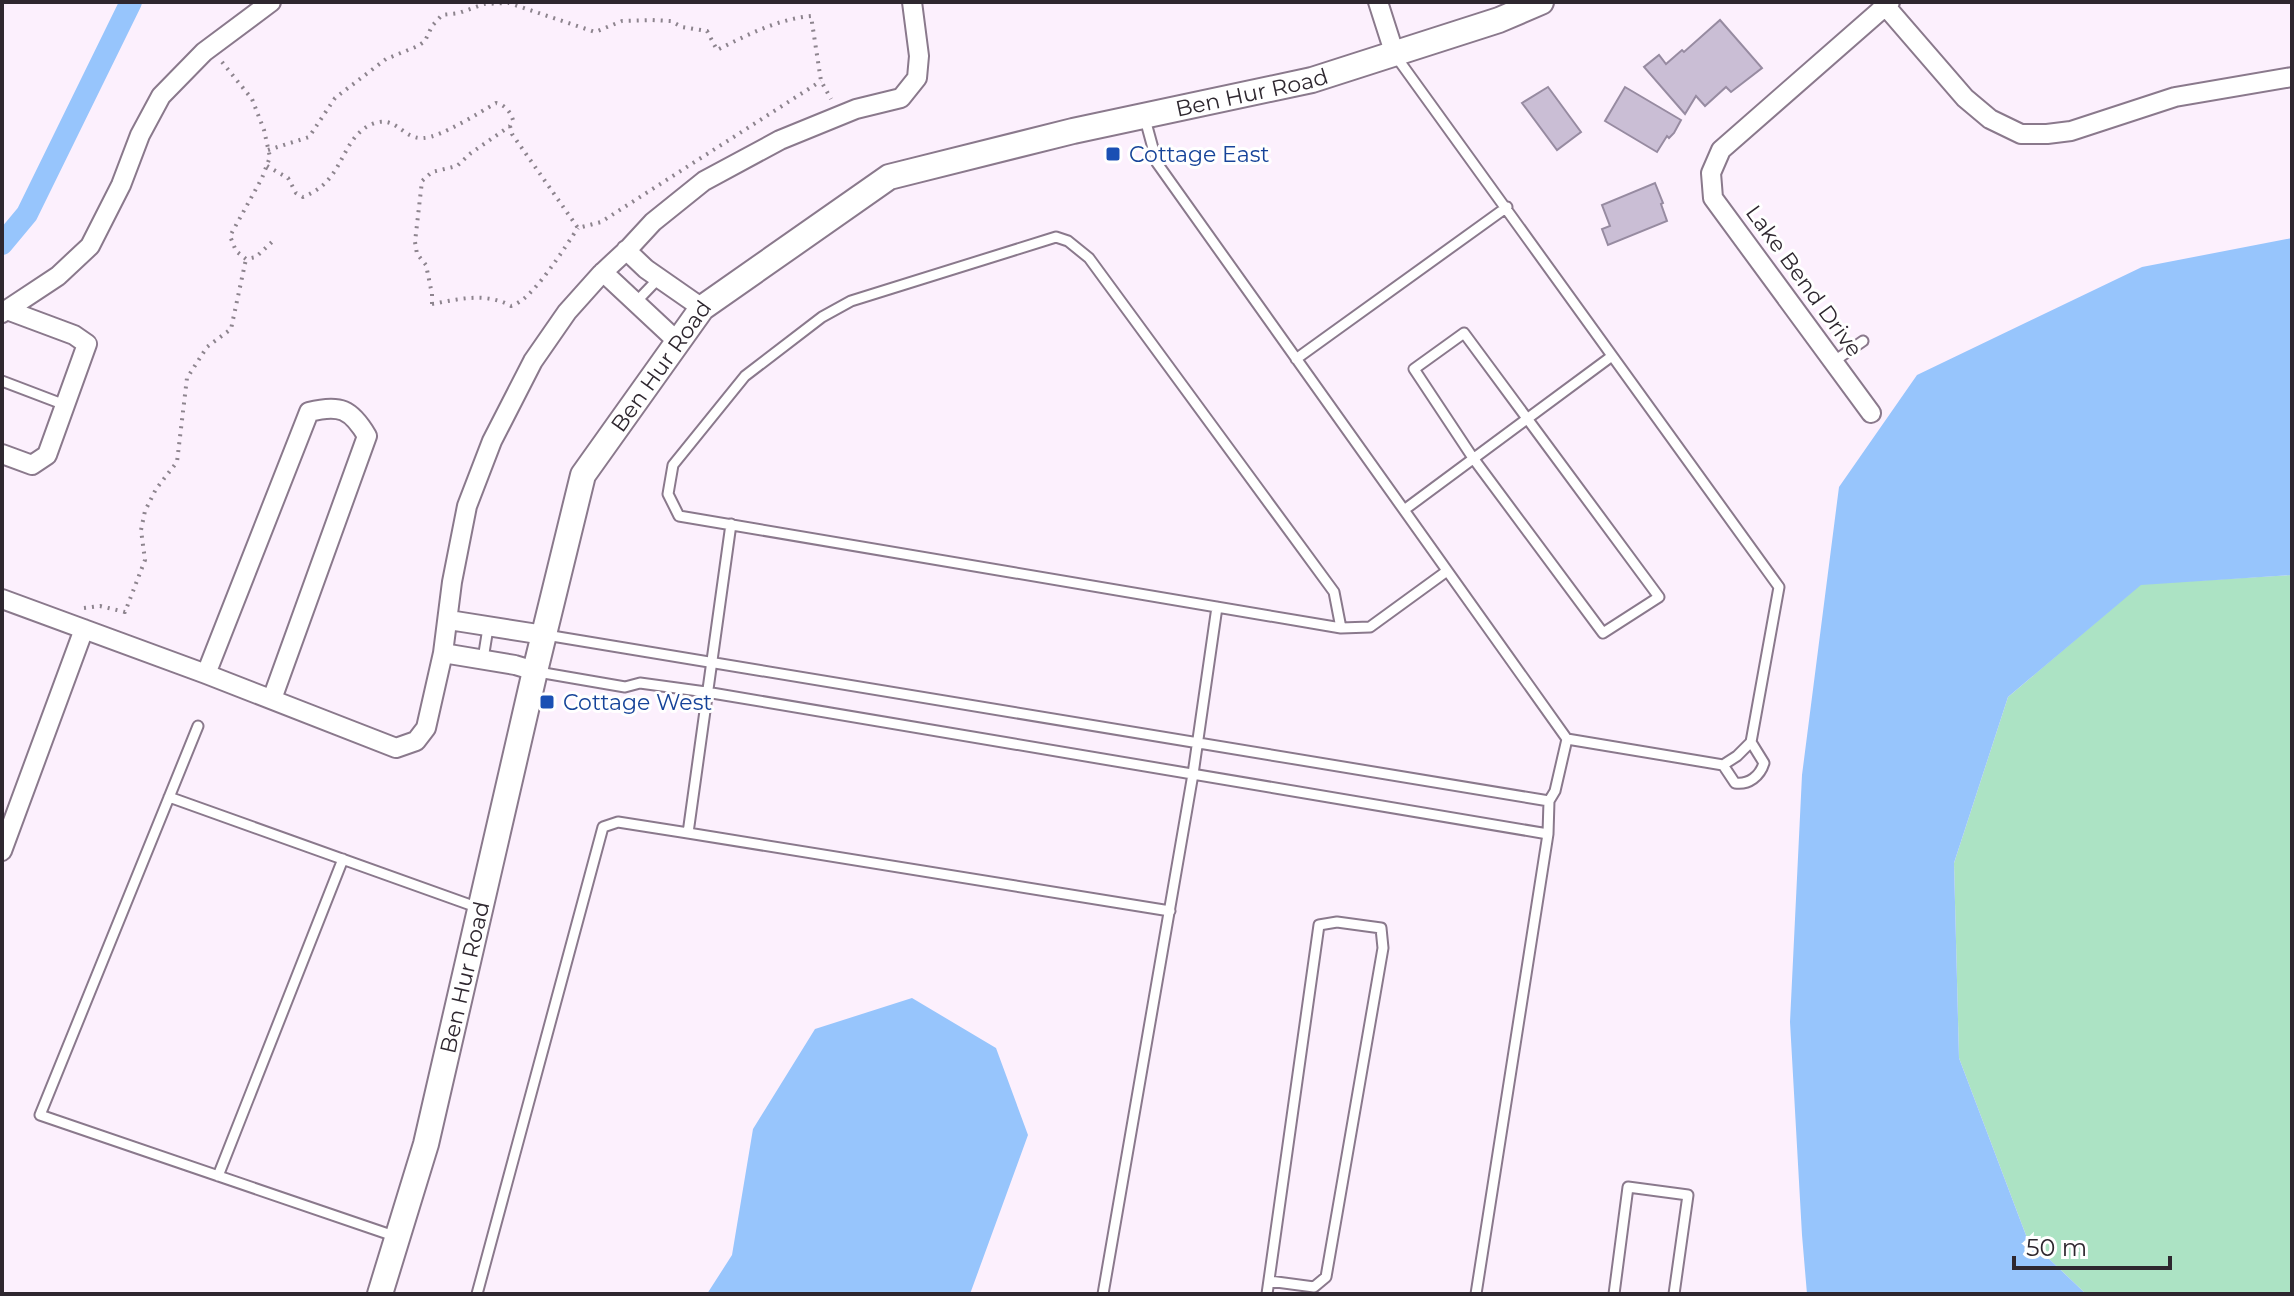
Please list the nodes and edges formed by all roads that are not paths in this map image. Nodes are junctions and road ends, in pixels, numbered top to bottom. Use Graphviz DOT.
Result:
graph roads {
  1 [pos="271,2"];
  2 [pos="912,2"];
  3 [pos="1378,2"];
  4 [pos="1541,2"];
  5 [pos="1886,3"];
  6 [pos="1395,55"];
  7 [pos="2292,77"];
  8 [pos="1144,116"];
  9 [pos="1507,207"];
  10 [pos="626,250"];
  11 [pos="603,272"];
  12 [pos="659,278"];
  13 [pos="636,302"];
  14 [pos="702,308"];
  15 [pos="4,311"];
  16 [pos="1863,341"];
  17 [pos="678,342"];
  18 [pos="1612,356"];
  19 [pos="1296,359"];
  20 [pos="1833,362"];
  21 [pos="2,381"];
  22 [pos="65,405"];
  23 [pos="1871,413"];
  24 [pos="1526,419"];
  25 [pos="2,454"];
  26 [pos="1473,458"];
  27 [pos="1404,510"];
  28 [pos="731,524"];
  29 [pos="1447,571"];
  30 [pos="2,599"];
  31 [pos="1217,607"];
  32 [pos="449,620"];
  33 [pos="488,628"];
  34 [pos="1341,628"];
  35 [pos="84,629"];
  36 [pos="544,635"];
  37 [pos="443,653"];
  38 [pos="483,659"];
  39 [pos="713,662"];
  40 [pos="535,671"];
  41 [pos="206,674"];
  42 [pos="706,692"];
  43 [pos="272,699"];
  44 [pos="198,726"];
  45 [pos="1567,739"];
  46 [pos="1198,742"];
  47 [pos="1751,742"];
  48 [pos="1723,765"];
  49 [pos="1193,774"];
  50 [pos="169,797"];
  51 [pos="1549,801"];
  52 [pos="688,833"];
  53 [pos="1548,834"];
  54 [pos="2,851"];
  55 [pos="343,859"];
  56 [pos="480,909"];
  57 [pos="1170,911"];
  58 [pos="218,1176"];
  59 [pos="397,1237"];
  60 [pos="1269,1281"];
  61 [pos="380,1294"];
  62 [pos="477,1294"];
  63 [pos="1103,1294"];
  64 [pos="1267,1294"];
  65 [pos="1476,1294"];
  66 [pos="1614,1294"];
  67 [pos="1674,1294"];
  1 -- 15 [label="street"];
  2 -- 10 [label="street"];
  3 -- 6 [label="street"];
  4 -- 6 [label="street, Ben Hur Road"];
  5 -- 7 [label="street"];
  5 -- 20 [label="street, Lake Bend Drive"];
  6 -- 8 [label="street, Ben Hur Road"];
  6 -- 9 [label="lane"];
  8 -- 14 [label="street, Ben Hur Road"];
  8 -- 19 [label="lane"];
  9 -- 18 [label="lane"];
  9 -- 19 [label="lane"];
  10 -- 11 [label="street"];
  10 -- 12 [label="street"];
  11 -- 13 [label="street"];
  11 -- 32 [label="street"];
  12 -- 13 [label="lane"];
  12 -- 14 [label="street"];
  13 -- 17 [label="street"];
  14 -- 17 [label="street, Ben Hur Road"];
  15 -- 22 [label="street"];
  16 -- 20 [label="lane"];
  17 -- 36 [label="street, Ben Hur Road"];
  18 -- 24 [label="lane"];
  18 -- 47 [label="lane"];
  19 -- 27 [label="lane"];
  20 -- 23 [label="street, Lake Bend Drive"];
  21 -- 22 [label="lane"];
  22 -- 25 [label="street"];
  24 -- 26 [label="lane"];
  24 -- 26 [label="lane"];
  24 -- 26 [label="lane"];
  26 -- 27 [label="lane"];
  27 -- 29 [label="lane"];
  28 -- 31 [label="lane"];
  28 -- 34 [label="lane"];
  28 -- 39 [label="lane"];
  29 -- 34 [label="lane"];
  29 -- 45 [label="lane"];
  30 -- 35 [label="street"];
  31 -- 34 [label="lane"];
  31 -- 46 [label="lane"];
  32 -- 33 [label="street"];
  32 -- 37 [label="street"];
  33 -- 36 [label="street"];
  33 -- 38 [label="lane"];
  35 -- 41 [label="street"];
  35 -- 54 [label="street"];
  36 -- 39 [label="lane"];
  36 -- 40 [label="street, Ben Hur Road"];
  37 -- 38 [label="street"];
  37 -- 43 [label="street"];
  38 -- 40 [label="street"];
  39 -- 42 [label="lane"];
  39 -- 46 [label="lane"];
  40 -- 42 [label="lane"];
  40 -- 56 [label="street, Ben Hur Road"];
  41 -- 43 [label="street"];
  41 -- 43 [label="street"];
  42 -- 49 [label="lane"];
  42 -- 52 [label="lane"];
  44 -- 50 [label="lane"];
  45 -- 48 [label="lane"];
  45 -- 51 [label="lane"];
  46 -- 49 [label="lane"];
  46 -- 51 [label="lane"];
  47 -- 48 [label="lane"];
  47 -- 48 [label="lane"];
  49 -- 53 [label="lane"];
  49 -- 57 [label="lane"];
  50 -- 55 [label="lane"];
  50 -- 58 [label="lane"];
  51 -- 53 [label="lane"];
  52 -- 57 [label="lane"];
  52 -- 62 [label="lane"];
  53 -- 65 [label="lane"];
  55 -- 56 [label="lane"];
  55 -- 58 [label="lane"];
  56 -- 59 [label="street, Ben Hur Road"];
  57 -- 63 [label="lane"];
  58 -- 59 [label="lane"];
  59 -- 61 [label="street, Ben Hur Road"];
  60 -- 60 [label="lane"];
  60 -- 64 [label="lane"];
  66 -- 67 [label="lane"];
}
